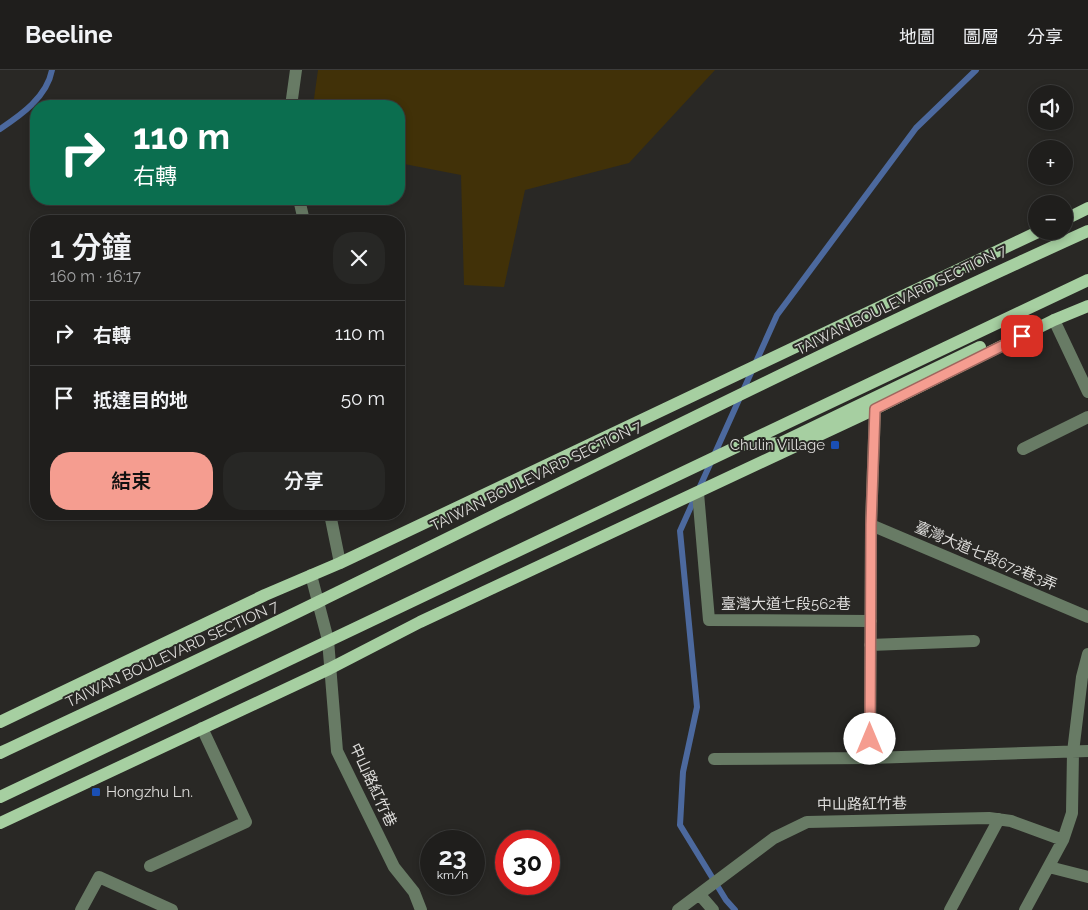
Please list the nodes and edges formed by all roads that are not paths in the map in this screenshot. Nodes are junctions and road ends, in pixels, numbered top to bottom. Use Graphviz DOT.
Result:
graph roads {
  1 [pos="296,70"];
  2 [pos="292,100"];
  3 [pos="1088,208"];
  4 [pos="1073,216"];
  5 [pos="1088,231"];
  6 [pos="1028,237"];
  7 [pos="1088,280"];
  8 [pos="1088,306"];
  9 [pos="1054,320"];
  10 [pos="1088,392"];
  11 [pos="875,409"];
  12 [pos="1088,418"];
  13 [pos="740,445"];
  14 [pos="1022,449"];
  15 [pos="698,493"];
  16 [pos="331,520"];
  17 [pos="871,525"];
  18 [pos="340,563"];
  19 [pos="311,575"];
  20 [pos="318,602"];
  21 [pos="1088,617"];
  22 [pos="871,621"];
  23 [pos="328,640"];
  24 [pos="974,641"];
  25 [pos="870,646"];
  26 [pos="1088,654"];
  27 [pos="329,668"];
  28 [pos="0,722"];
  29 [pos="202,728"];
  30 [pos="1088,751"];
  31 [pos="1073,752"];
  32 [pos="0,754"];
  33 [pos="870,758"];
  34 [pos="714,759"];
  35 [pos="0,797"];
  36 [pos="1000,819"];
  37 [pos="0,823"];
  38 [pos="1063,840"];
  39 [pos="150,866"];
  40 [pos="1048,867"];
  41 [pos="1088,877"];
  42 [pos="700,895"];
  43 [pos="81,910"];
  44 [pos="172,910"];
  45 [pos="421,910"];
  46 [pos="678,910"];
  47 [pos="713,910"];
  48 [pos="950,910"];
  49 [pos="1025,910"];
  1 -- 2 [label="street"];
  3 -- 4 [label="main road"];
  5 -- 20 [label="main road, TAIWAN BOULEVARD SECTION 7"];
  6 -- 18 [label="main road, TAIWAN BOULEVARD SECTION 7"];
  7 -- 13 [label="main road"];
  8 -- 9 [label="main road"];
  9 -- 10 [label="street"];
  9 -- 11 [label="main road"];
  9 -- 13 [label="main road"];
  11 -- 15 [label="main road"];
  11 -- 17 [label="street"];
  12 -- 14 [label="street"];
  13 -- 23 [label="main road"];
  15 -- 22 [label="street, 臺灣大道七段562巷"];
  15 -- 27 [label="main road"];
  16 -- 18 [label="street"];
  17 -- 21 [label="street, 臺灣大道七段672巷3弄"];
  17 -- 22 [label="street"];
  18 -- 19 [label="main road, TAIWAN BOULEVARD SECTION 7"];
  19 -- 20 [label="street, 中山路紅竹巷"];
  19 -- 28 [label="main road, TAIWAN BOULEVARD SECTION 7"];
  20 -- 23 [label="street, 中山路紅竹巷"];
  20 -- 32 [label="main road, TAIWAN BOULEVARD SECTION 7"];
  22 -- 25 [label="street"];
  23 -- 27 [label="street, 中山路紅竹巷"];
  23 -- 35 [label="main road"];
  24 -- 25 [label="street"];
  25 -- 33 [label="street"];
  26 -- 31 [label="street"];
  27 -- 29 [label="main road"];
  27 -- 45 [label="street, 中山路紅竹巷"];
  29 -- 37 [label="main road"];
  29 -- 39 [label="street"];
  30 -- 31 [label="street"];
  31 -- 33 [label="street"];
  31 -- 38 [label="street"];
  33 -- 34 [label="street"];
  36 -- 38 [label="street, 中山路紅竹巷"];
  36 -- 42 [label="street, 中山路紅竹巷"];
  36 -- 48 [label="street"];
  38 -- 40 [label="street"];
  40 -- 41 [label="street"];
  40 -- 49 [label="street"];
  42 -- 46 [label="street"];
  42 -- 47 [label="street"];
  43 -- 44 [label="street"];
}
